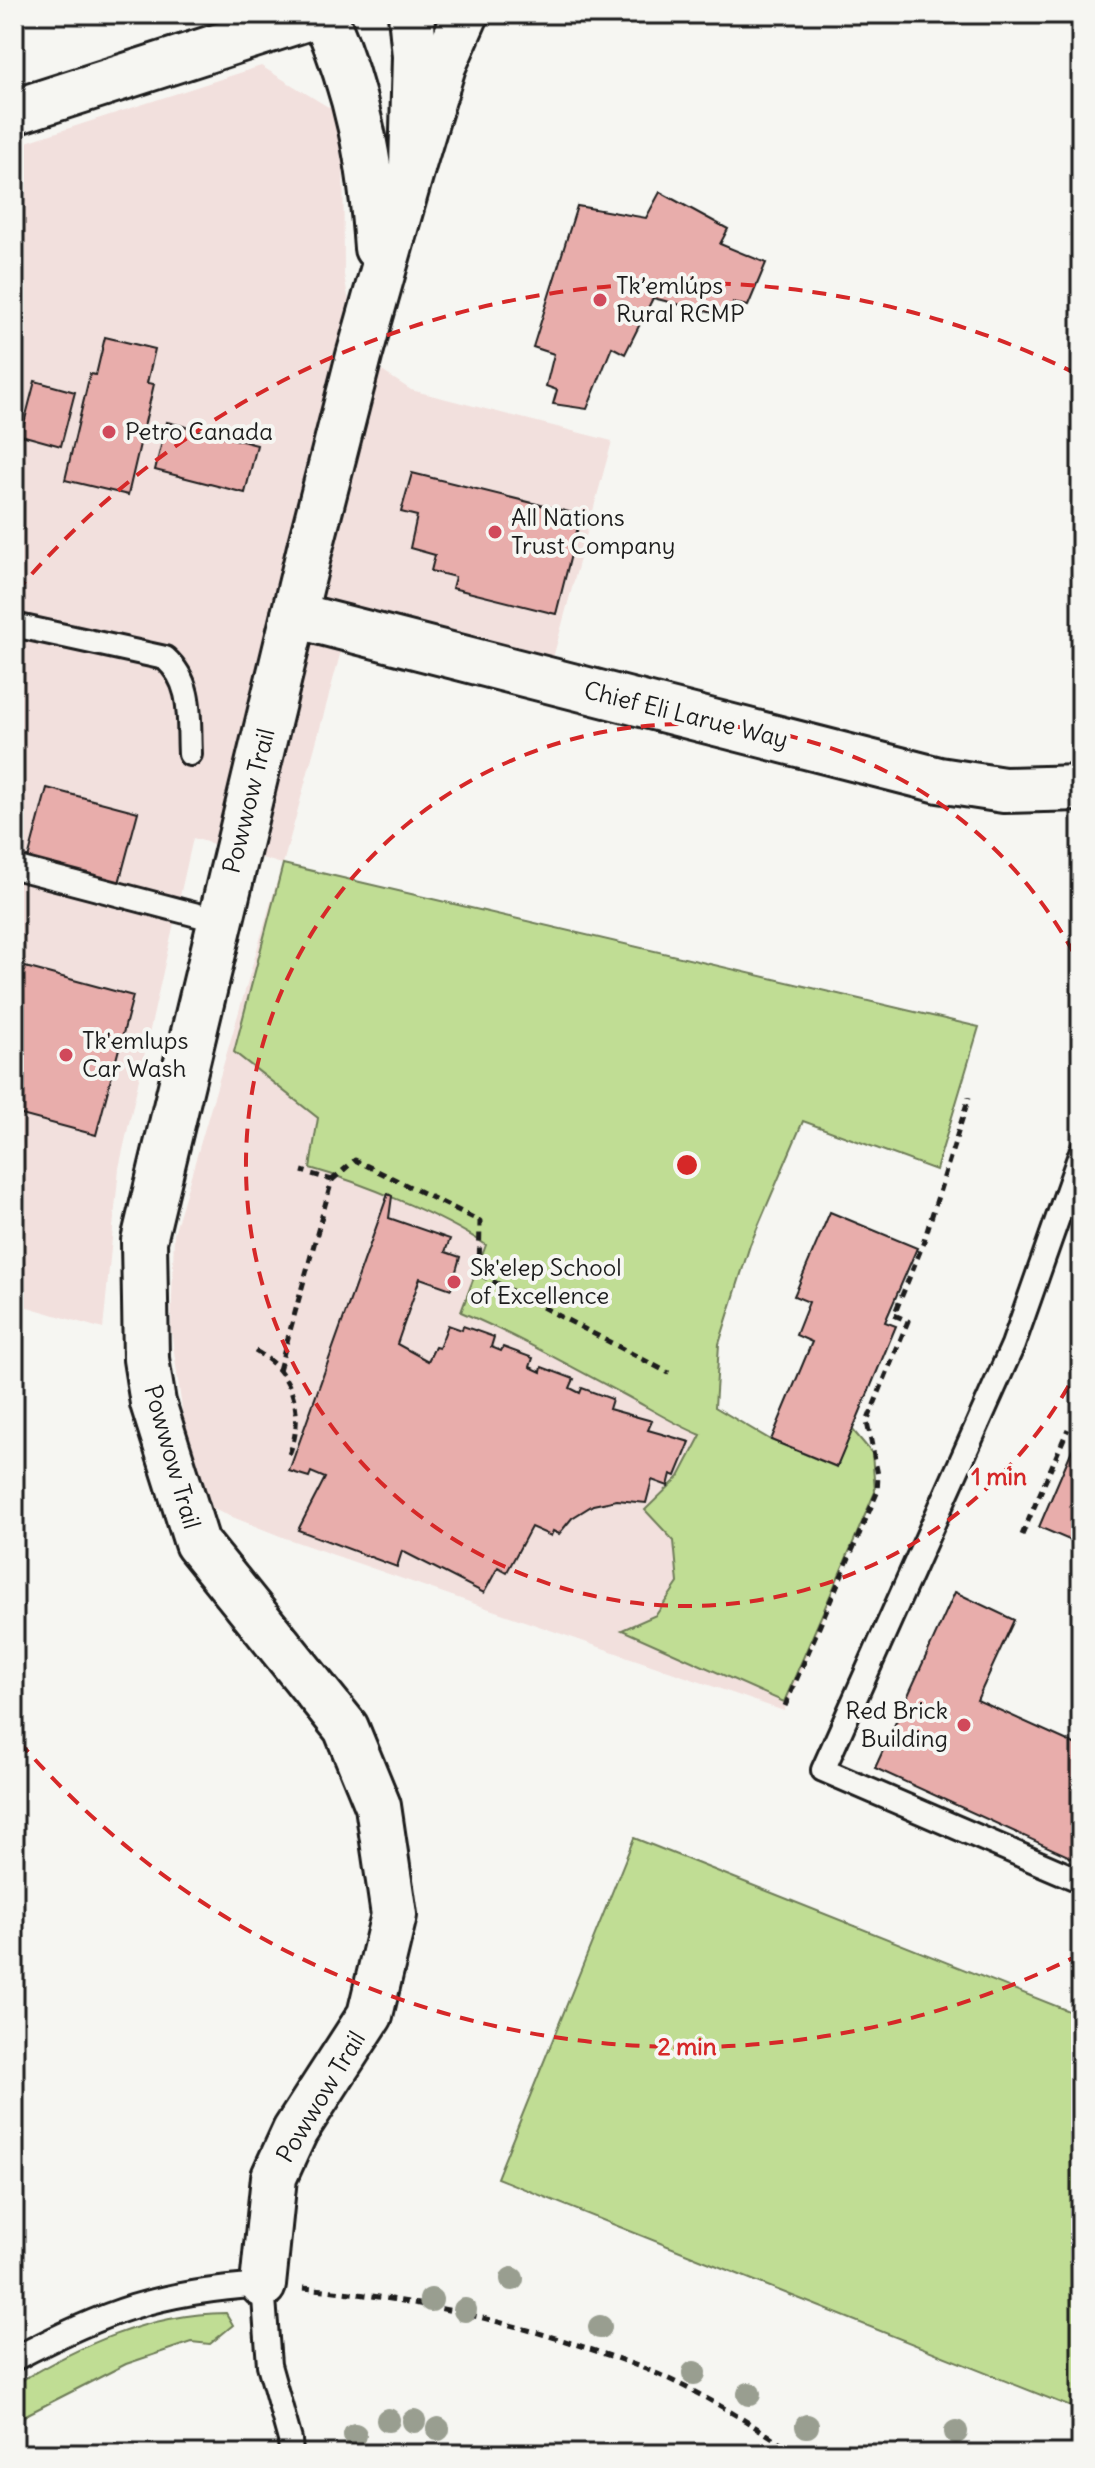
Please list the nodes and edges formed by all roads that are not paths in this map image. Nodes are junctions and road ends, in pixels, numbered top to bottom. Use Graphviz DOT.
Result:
graph roads {
  1 [pos="322,14"];
  2 [pos="411,14"];
  3 [pos="466,14"];
  4 [pos="14,112"];
  5 [pos="412,168"];
  6 [pos="379,279"];
  7 [pos="294,615"];
  8 [pos="14,625"];
  9 [pos="190,754"];
  10 [pos="1081,788"];
  11 [pos="14,867"];
  12 [pos="220,921"];
  13 [pos="1081,1152"];
  14 [pos="1081,1881"];
  15 [pos="263,2285"];
  16 [pos="14,2359"];
  17 [pos="291,2454"];
  1 -- 4 [label="street"];
  1 -- 6 [label="street, Powwow Trail"];
  2 -- 5 [label="street, Powwow Trail"];
  3 -- 5 [label="street"];
  5 -- 6 [label="street, Powwow Trail"];
  6 -- 7 [label="street, Powwow Trail"];
  7 -- 10 [label="street, Chief Eli Larue Way"];
  7 -- 12 [label="street, Powwow Trail"];
  8 -- 9 [label="lane"];
  11 -- 12 [label="lane"];
  12 -- 15 [label="street, Powwow Trail"];
  13 -- 14 [label="lane"];
  15 -- 16 [label="lane"];
  15 -- 17 [label="lane"];
}
